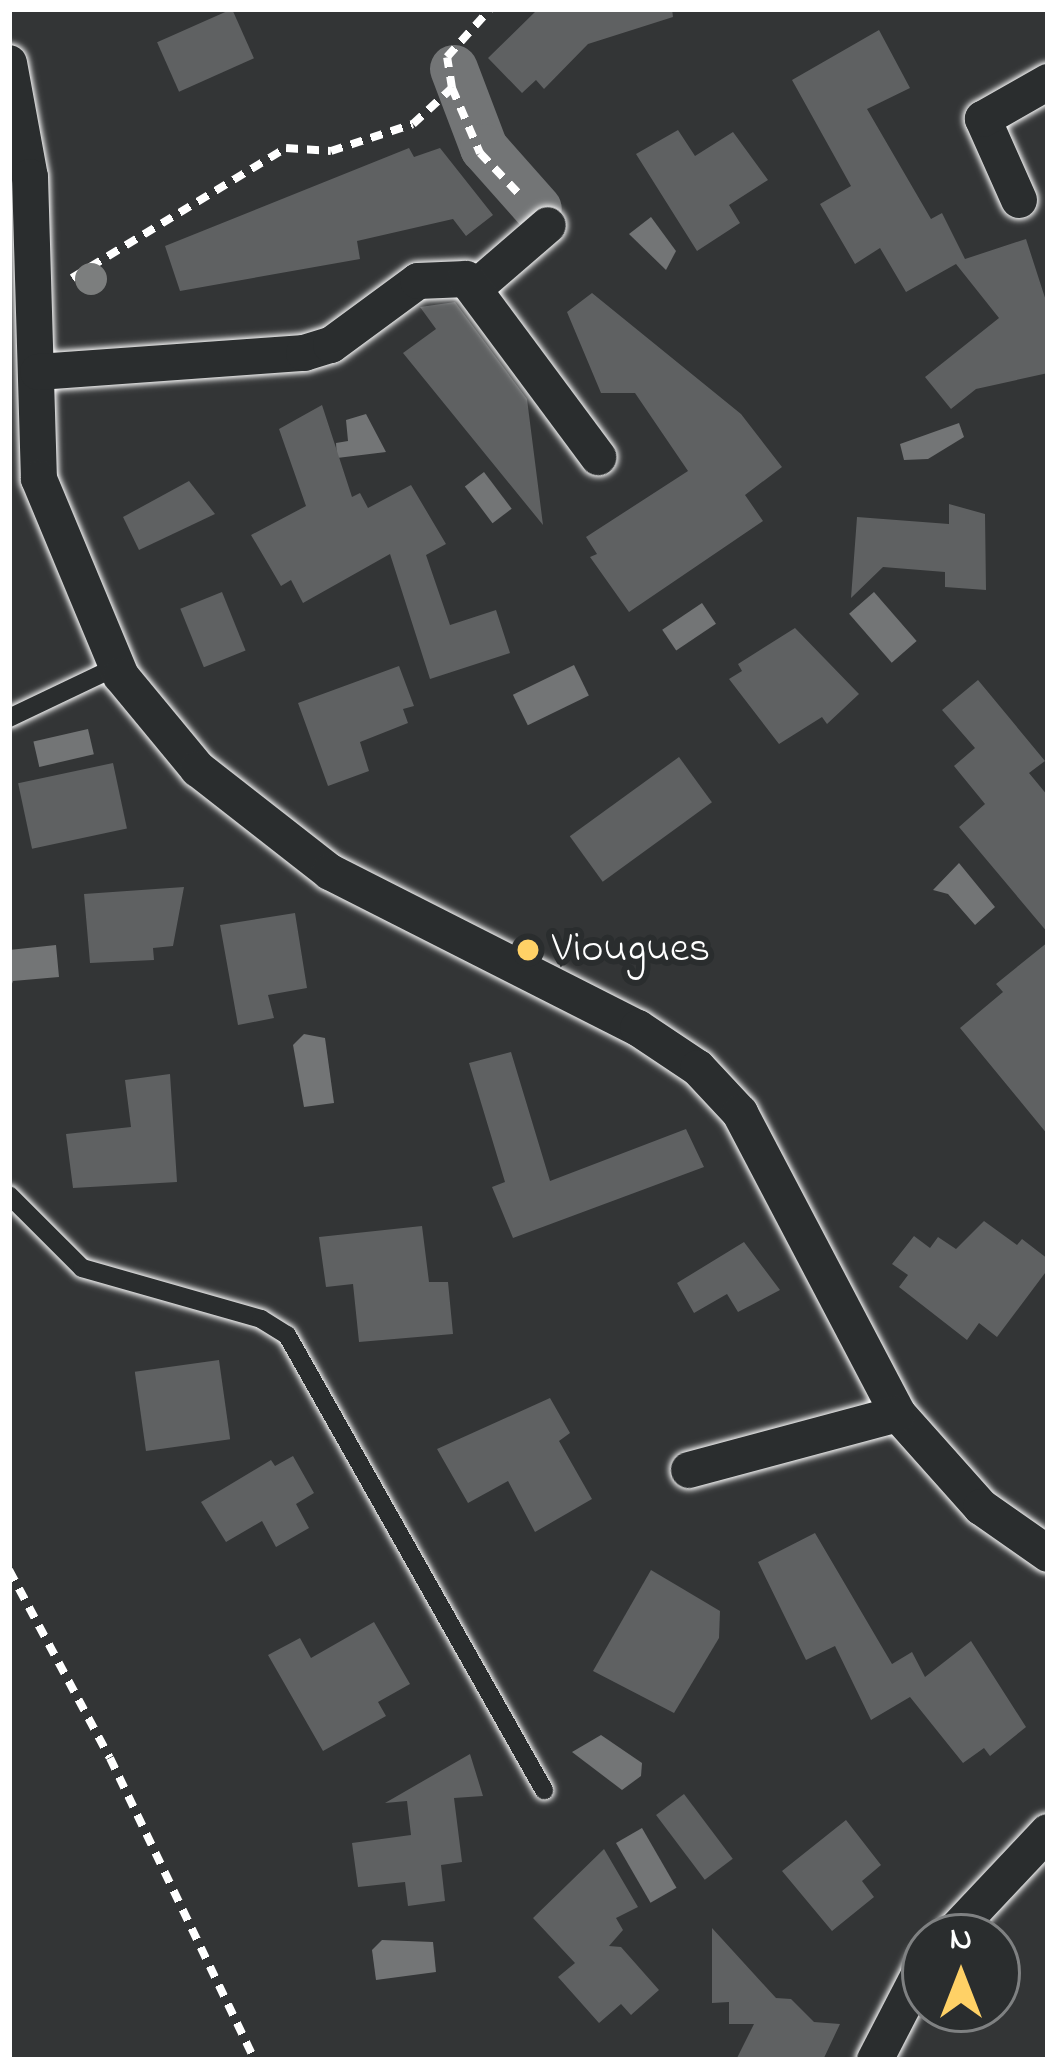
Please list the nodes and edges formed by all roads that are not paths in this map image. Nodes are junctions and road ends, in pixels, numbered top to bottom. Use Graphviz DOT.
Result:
graph roads {
  1 [pos="9,63"];
  2 [pos="1048,82"];
  3 [pos="1019,200"];
  4 [pos="548,225"];
  5 [pos="475,288"];
  6 [pos="38,354"];
  7 [pos="598,458"];
  8 [pos="116,667"];
  9 [pos="9,718"];
  10 [pos="9,1195"];
  11 [pos="898,1414"];
  12 [pos="689,1470"];
  13 [pos="1048,1554"];
  14 [pos="544,1790"];
  15 [pos="1048,1832"];
  16 [pos="972,1913"];
  17 [pos="901,2010"];
  18 [pos="875,2060"];
  1 -- 6 [label="street"];
  2 -- 3 [label="street"];
  4 -- 5 [label="street"];
  5 -- 6 [label="street"];
  5 -- 7 [label="street"];
  6 -- 8 [label="street"];
  8 -- 9 [label="lane"];
  8 -- 11 [label="street"];
  10 -- 14 [label="lane"];
  11 -- 12 [label="street"];
  11 -- 13 [label="street"];
  15 -- 16 [label="street"];
  17 -- 18 [label="street"];
}
